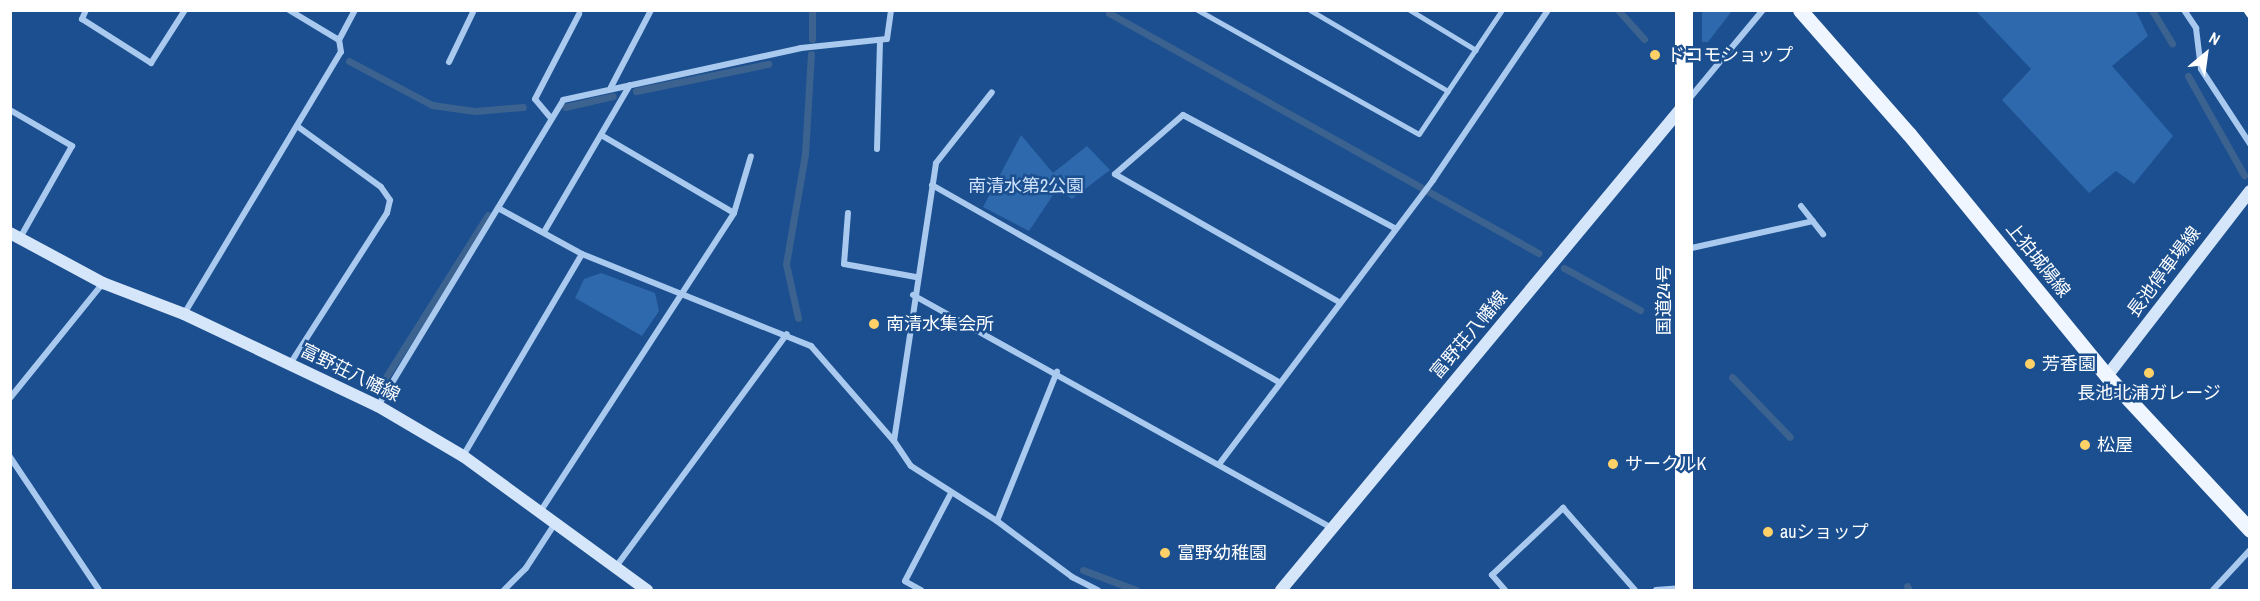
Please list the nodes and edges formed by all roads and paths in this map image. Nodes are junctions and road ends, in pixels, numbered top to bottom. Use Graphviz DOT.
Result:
graph roads {
  1 [pos="86,10"];
  2 [pos="185,10"];
  3 [pos="289,10"];
  4 [pos="355,10"];
  5 [pos="474,10"];
  6 [pos="651,10"];
  7 [pos="891,10"];
  8 [pos="1198,10"];
  9 [pos="1310,10"];
  10 [pos="1410,10"];
  11 [pos="1502,10"];
  12 [pos="1548,10"];
  13 [pos="1684,10"];
  14 [pos="1763,10"];
  15 [pos="1800,10"];
  16 [pos="2184,10"];
  17 [pos="579,14"];
  18 [pos="339,40"];
  19 [pos="880,40"];
  20 [pos="1476,50"];
  21 [pos="449,62"];
  22 [pos="630,85"];
  23 [pos="611,87"];
  24 [pos="1448,90"];
  25 [pos="992,92"];
  26 [pos="1685,104"];
  27 [pos="10,110"];
  28 [pos="550,117"];
  29 [pos="297,126"];
  30 [pos="602,135"];
  31 [pos="2250,144"];
  32 [pos="877,149"];
  33 [pos="752,156"];
  34 [pos="932,185"];
  35 [pos="2250,191"];
  36 [pos="1801,206"];
  37 [pos="498,208"];
  38 [pos="734,213"];
  39 [pos="848,213"];
  40 [pos="1812,221"];
  41 [pos="1395,228"];
  42 [pos="544,232"];
  43 [pos="1823,234"];
  44 [pos="15,235"];
  45 [pos="1685,249"];
  46 [pos="582,254"];
  47 [pos="916,277"];
  48 [pos="103,283"];
  49 [pos="682,294"];
  50 [pos="913,295"];
  51 [pos="1339,302"];
  52 [pos="184,314"];
  53 [pos="787,334"];
  54 [pos="290,364"];
  55 [pos="1057,372"];
  56 [pos="2108,376"];
  57 [pos="1279,382"];
  58 [pos="10,398"];
  59 [pos="378,406"];
  60 [pos="894,441"];
  61 [pos="463,456"];
  62 [pos="10,457"];
  63 [pos="1220,463"];
  64 [pos="950,495"];
  65 [pos="540,512"];
  66 [pos="997,521"];
  67 [pos="556,522"];
  68 [pos="1333,528"];
  69 [pos="2250,530"];
  70 [pos="2250,550"];
  71 [pos="615,568"];
  72 [pos="1683,590"];
  73 [pos="99,591"];
  74 [pos="504,591"];
  75 [pos="647,591"];
  76 [pos="921,591"];
  77 [pos="1098,591"];
  78 [pos="1281,591"];
  79 [pos="1505,591"];
  80 [pos="1635,591"];
  81 [pos="1656,591"];
  82 [pos="2214,591"];
  1 -- 2 [label="street"];
  3 -- 18 [label="street"];
  4 -- 18 [label="street"];
  5 -- 21 [label="street"];
  6 -- 23 [label="street"];
  7 -- 19 [label="street"];
  8 -- 24 [label="lane"];
  9 -- 24 [label="lane"];
  10 -- 20 [label="lane"];
  11 -- 20 [label="lane"];
  12 -- 41 [label="street"];
  13 -- 26 [label="highway, 国道24号"];
  14 -- 26 [label="street"];
  15 -- 56 [label="main road, 上狛城陽線"];
  16 -- 31 [label="street"];
  17 -- 28 [label="street"];
  18 -- 29 [label="street"];
  19 -- 22 [label="street"];
  19 -- 32 [label="street"];
  20 -- 24 [label="lane"];
  22 -- 23 [label="street"];
  22 -- 30 [label="street"];
  23 -- 28 [label="street"];
  25 -- 34 [label="street"];
  26 -- 45 [label="highway, 国道24号"];
  26 -- 68 [label="main road, 富野荘八幡線"];
  27 -- 44 [label="street"];
  28 -- 37 [label="street"];
  29 -- 52 [label="street"];
  29 -- 54 [label="street"];
  30 -- 38 [label="street"];
  30 -- 42 [label="street"];
  33 -- 38 [label="street"];
  34 -- 47 [label="street"];
  34 -- 57 [label="street"];
  35 -- 56 [label="main road, 長池停車場線"];
  36 -- 40 [label="street"];
  37 -- 42 [label="street"];
  37 -- 59 [label="street"];
  38 -- 49 [label="street"];
  39 -- 47 [label="street"];
  40 -- 43 [label="street"];
  40 -- 45 [label="street"];
  41 -- 51 [label="street"];
  41 -- 51 [label="street"];
  42 -- 46 [label="street"];
  44 -- 48 [label="main road, 富野荘八幡線"];
  45 -- 72 [label="highway, 国道24号"];
  46 -- 49 [label="street"];
  46 -- 61 [label="street"];
  47 -- 50 [label="street"];
  48 -- 52 [label="main road, 富野荘八幡線"];
  48 -- 58 [label="street"];
  49 -- 53 [label="street"];
  49 -- 65 [label="street"];
  50 -- 55 [label="street"];
  50 -- 60 [label="street"];
  51 -- 57 [label="street"];
  52 -- 54 [label="main road, 富野荘八幡線"];
  53 -- 60 [label="street"];
  53 -- 71 [label="street"];
  54 -- 59 [label="main road, 富野荘八幡線"];
  55 -- 63 [label="street"];
  55 -- 66 [label="street"];
  56 -- 69 [label="main road, 上狛城陽線"];
  57 -- 63 [label="street"];
  59 -- 61 [label="main road, 富野荘八幡線"];
  60 -- 64 [label="street"];
  61 -- 65 [label="main road, 富野荘八幡線"];
  62 -- 73 [label="street"];
  63 -- 68 [label="street"];
  64 -- 66 [label="street"];
  64 -- 76 [label="street"];
  65 -- 67 [label="main road, 富野荘八幡線"];
  66 -- 77 [label="street"];
  67 -- 71 [label="main road, 富野荘八幡線"];
  67 -- 74 [label="street"];
  68 -- 78 [label="main road, 富野荘八幡線"];
  70 -- 82 [label="street"];
  71 -- 75 [label="main road, 富野荘八幡線"];
  72 -- 81 [label="street"];
  79 -- 80 [label="street"];
}
